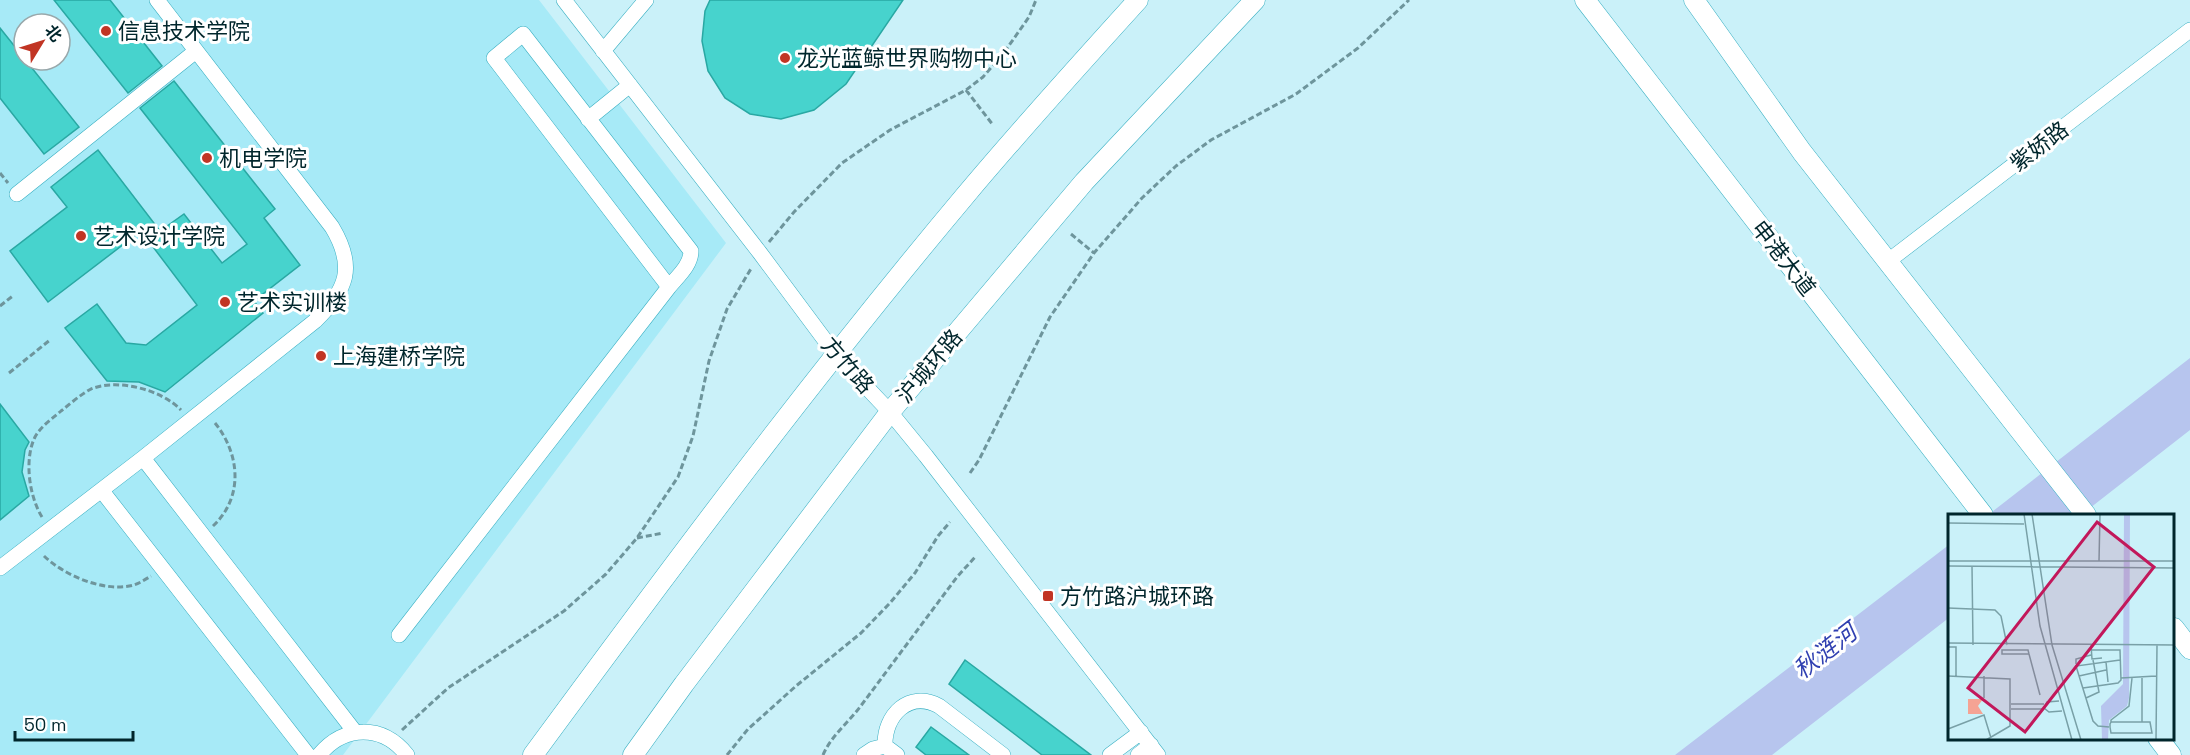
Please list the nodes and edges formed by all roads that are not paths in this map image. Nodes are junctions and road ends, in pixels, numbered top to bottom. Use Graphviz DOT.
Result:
graph roads {
  1 [pos="157,0"];
  2 [pos="564,0"];
  3 [pos="645,0"];
  4 [pos="1138,0"];
  5 [pos="1255,0"];
  6 [pos="1586,0"];
  7 [pos="1694,0"];
  8 [pos="2190,30"];
  9 [pos="196,51"];
  10 [pos="603,51"];
  11 [pos="630,85"];
  12 [pos="588,118"];
  13 [pos="17,194"];
  14 [pos="1887,262"];
  15 [pos="669,287"];
  16 [pos="836,355"];
  17 [pos="890,412"];
  18 [pos="143,458"];
  19 [pos="102,491"];
  20 [pos="1982,513"];
  21 [pos="2085,514"];
  22 [pos="0,568"];
  23 [pos="2175,629"];
  24 [pos="399,634"];
  25 [pos="2190,649"];
  26 [pos="355,732"];
  27 [pos="1140,732"];
  28 [pos="2160,740"];
  29 [pos="1155,750"];
  30 [pos="891,751"];
  31 [pos="308,755"];
  32 [pos="319,755"];
  33 [pos="407,755"];
  34 [pos="533,755"];
  35 [pos="633,755"];
  36 [pos="864,755"];
  37 [pos="1003,755"];
  38 [pos="1110,755"];
  39 [pos="1138,755"];
  40 [pos="2171,755"];
  1 -- 9 [label="street"];
  2 -- 10 [label="street, 方竹路"];
  3 -- 10 [label="street"];
  4 -- 16 [label="main road"];
  5 -- 17 [label="main road, 沪城环路"];
  6 -- 20 [label="main road, 申港大道"];
  7 -- 14 [label="main road"];
  8 -- 14 [label="street, 紫娇路"];
  9 -- 13 [label="street"];
  9 -- 18 [label="street"];
  10 -- 11 [label="street, 方竹路"];
  11 -- 12 [label="street"];
  11 -- 16 [label="street, 方竹路"];
  12 -- 15 [label="street"];
  12 -- 15 [label="street"];
  14 -- 21 [label="main road"];
  15 -- 24 [label="street"];
  16 -- 17 [label="street, 方竹路"];
  16 -- 34 [label="main road"];
  17 -- 27 [label="street, 方竹路"];
  17 -- 35 [label="main road, 沪城环路"];
  18 -- 19 [label="street"];
  18 -- 26 [label="street"];
  19 -- 22 [label="street"];
  19 -- 31 [label="street"];
  23 -- 25 [label="main road"];
  26 -- 32 [label="street"];
  26 -- 33 [label="street"];
  27 -- 29 [label="street, 方竹路"];
  27 -- 38 [label="street"];
  28 -- 40 [label="main road"];
  29 -- 39 [label="street"];
  30 -- 36 [label="street"];
  30 -- 37 [label="street"];
}
